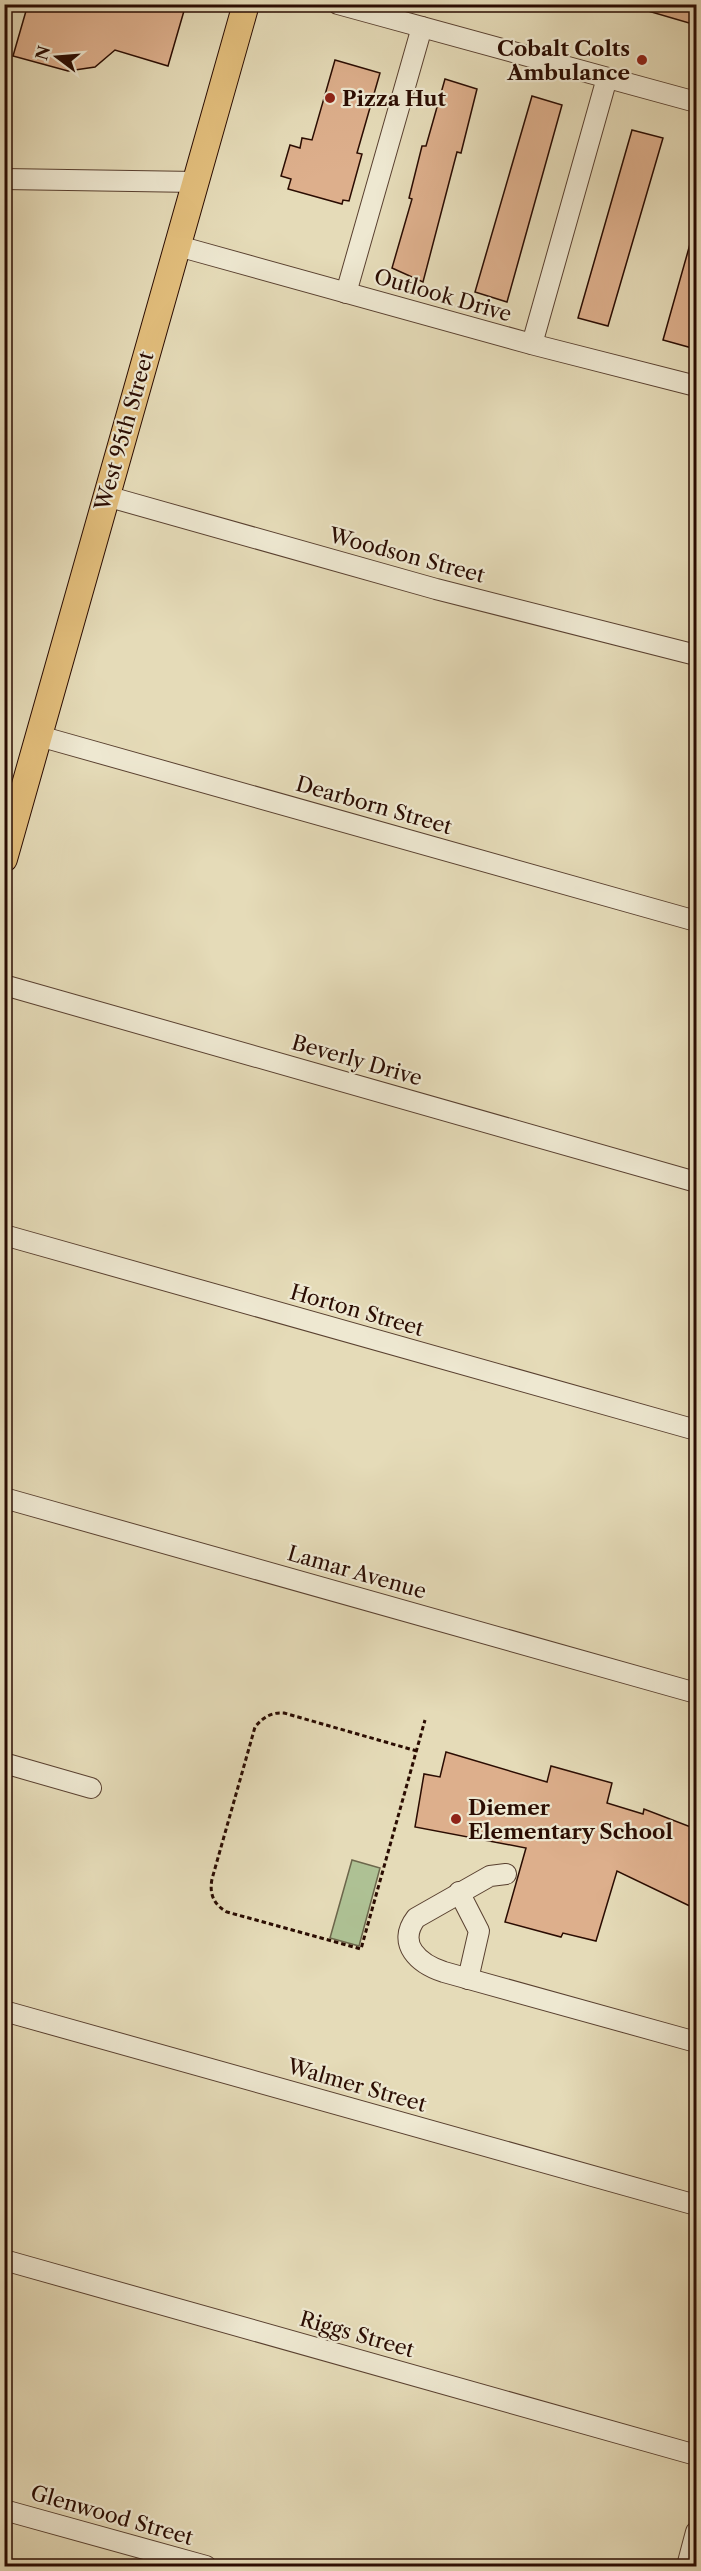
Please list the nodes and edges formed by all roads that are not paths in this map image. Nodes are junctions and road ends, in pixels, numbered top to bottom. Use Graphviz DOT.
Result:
graph roads {
  1 [pos="246,4"];
  2 [pos="338,4"];
  3 [pos="422,27"];
  4 [pos="607,78"];
  5 [pos="696,102"];
  6 [pos="4,179"];
  7 [pos="196,182"];
  8 [pos="178,246"];
  9 [pos="346,293"];
  10 [pos="532,344"];
  11 [pos="696,386"];
  12 [pos="106,496"];
  13 [pos="696,655"];
  14 [pos="39,735"];
  15 [pos="4,859"];
  16 [pos="696,921"];
  17 [pos="4,985"];
  18 [pos="696,1182"];
  19 [pos="4,1235"];
  20 [pos="696,1430"];
  21 [pos="4,1498"];
  22 [pos="696,1693"];
  23 [pos="4,1763"];
  24 [pos="91,1788"];
  25 [pos="506,1874"];
  26 [pos="459,1892"];
  27 [pos="468,1979"];
  28 [pos="4,2011"];
  29 [pos="696,2042"];
  30 [pos="696,2205"];
  31 [pos="4,2260"];
  32 [pos="696,2455"];
  33 [pos="4,2510"];
  34 [pos="696,2532"];
  35 [pos="206,2566"];
  36 [pos="687,2566"];
  1 -- 7 [label="main road, West 95th Street"];
  2 -- 3 [label="street"];
  3 -- 4 [label="street"];
  3 -- 9 [label="street"];
  4 -- 5 [label="street"];
  4 -- 10 [label="street"];
  6 -- 7 [label="street"];
  7 -- 8 [label="main road, West 95th Street"];
  8 -- 9 [label="street, Outlook Drive"];
  8 -- 12 [label="main road, West 95th Street"];
  9 -- 10 [label="street, Outlook Drive"];
  10 -- 11 [label="street, Outlook Drive"];
  12 -- 13 [label="street, Woodson Street"];
  12 -- 14 [label="main road, West 95th Street"];
  14 -- 15 [label="main road, West 95th Street"];
  14 -- 16 [label="street, Dearborn Street"];
  17 -- 18 [label="street, Beverly Drive"];
  19 -- 20 [label="street, Horton Street"];
  21 -- 22 [label="street, Lamar Avenue"];
  23 -- 24 [label="street"];
  25 -- 26 [label="street"];
  26 -- 27 [label="street"];
  26 -- 27 [label="street"];
  27 -- 29 [label="street"];
  28 -- 30 [label="street, Walmer Street"];
  31 -- 32 [label="street, Riggs Street"];
  33 -- 35 [label="street, Glenwood Street"];
  34 -- 36 [label="street"];
}
